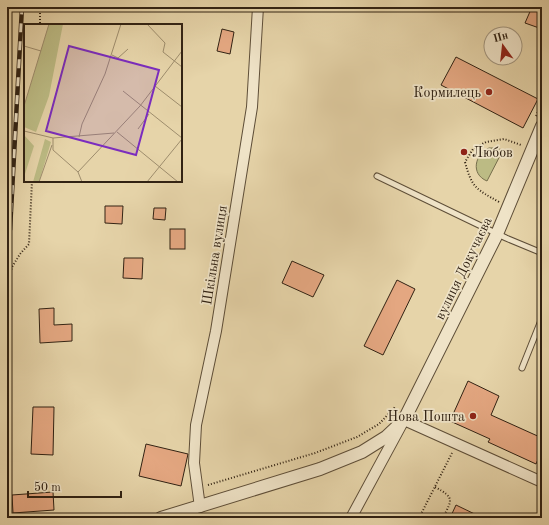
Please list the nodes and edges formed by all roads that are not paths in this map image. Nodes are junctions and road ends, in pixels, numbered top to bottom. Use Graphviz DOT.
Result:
graph roads {
  1 [pos="258,7"];
  2 [pos="538,124"];
  3 [pos="377,176"];
  4 [pos="497,234"];
  5 [pos="542,253"];
  6 [pos="542,318"];
  7 [pos="522,368"];
  8 [pos="404,420"];
  9 [pos="542,482"];
  10 [pos="200,506"];
  11 [pos="161,518"];
  12 [pos="351,518"];
  1 -- 10 [label="street, Шкільна вулиця"];
  2 -- 4 [label="street, вулиця Докучаєва"];
  3 -- 4 [label="lane"];
  4 -- 5 [label="lane"];
  4 -- 8 [label="street, вулиця Докучаєва"];
  6 -- 7 [label="lane"];
  8 -- 9 [label="street"];
  8 -- 10 [label="street"];
  8 -- 12 [label="street"];
  10 -- 11 [label="street"];
}
